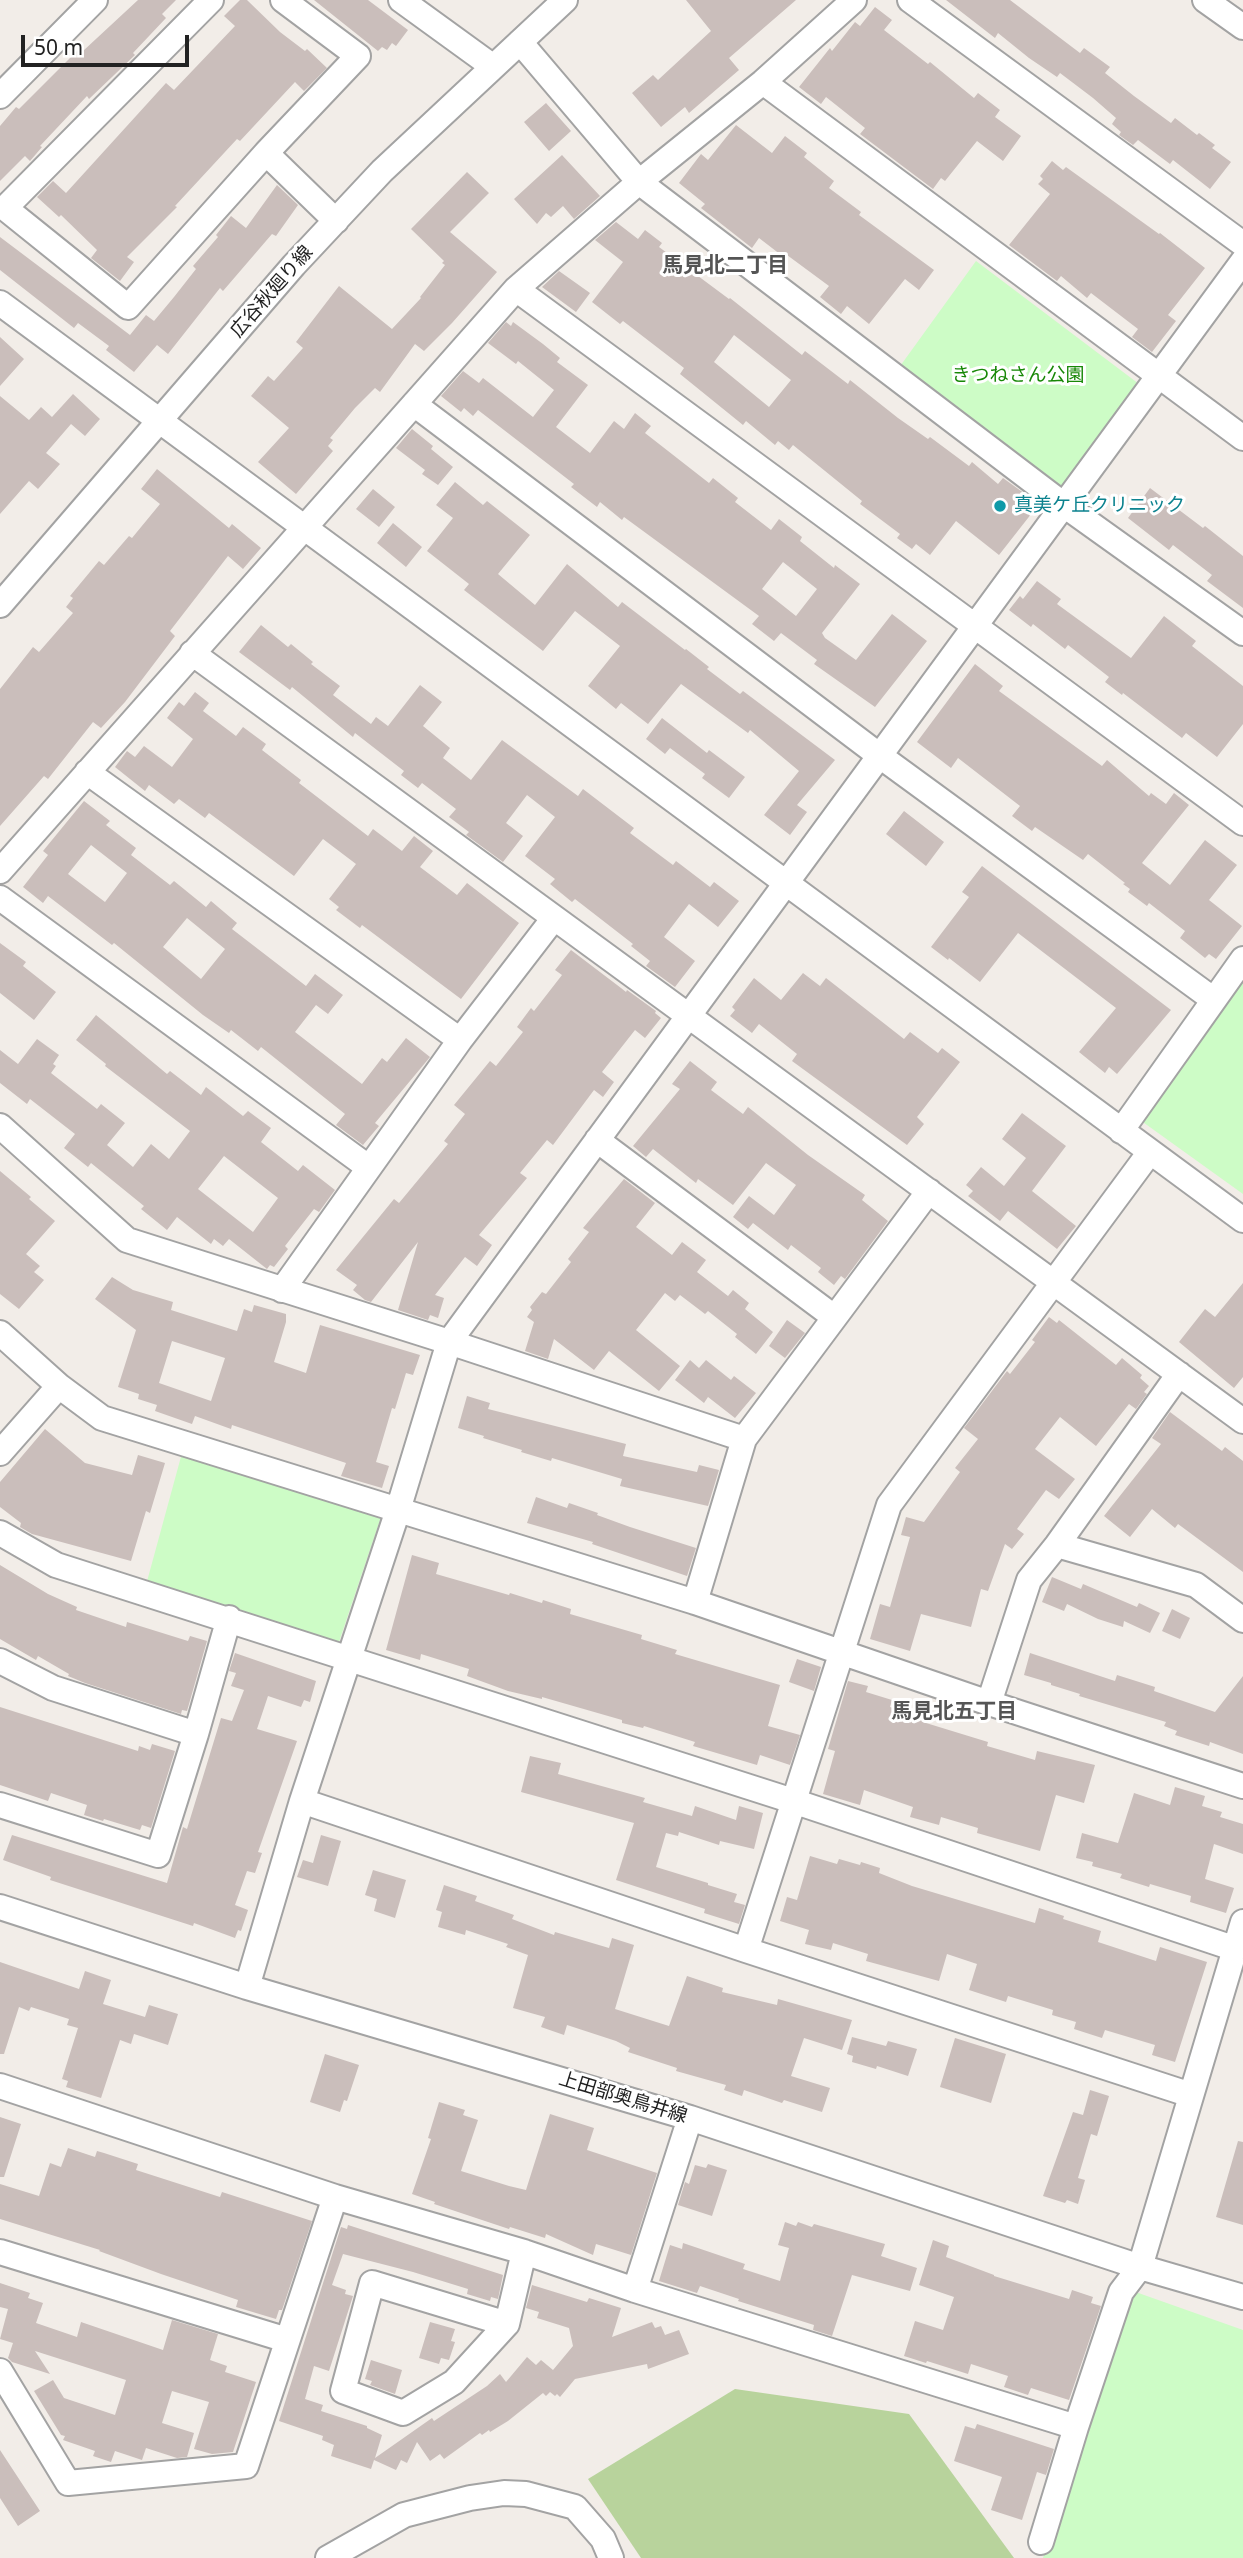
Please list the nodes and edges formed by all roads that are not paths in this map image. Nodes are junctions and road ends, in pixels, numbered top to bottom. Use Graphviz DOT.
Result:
graph roads {
  1 [pos="95,0"];
  2 [pos="211,0"];
  3 [pos="401,0"];
  4 [pos="565,0"];
  5 [pos="854,0"];
  6 [pos="910,0"];
  7 [pos="1205,0"];
  8 [pos="291,2"];
  9 [pos="1243,27"];
  10 [pos="520,42"];
  11 [pos="492,66"];
  12 [pos="763,82"];
  13 [pos="0,96"];
  14 [pos="265,153"];
  15 [pos="639,182"];
  16 [pos="336,221"];
  17 [pos="1243,244"];
  18 [pos="1243,261"];
  19 [pos="516,289"];
  20 [pos="4,314"];
  21 [pos="1157,376"];
  22 [pos="414,404"];
  23 [pos="159,421"];
  24 [pos="1243,439"];
  25 [pos="1064,505"];
  26 [pos="303,527"];
  27 [pos="0,605"];
  28 [pos="975,624"];
  29 [pos="1243,633"];
  30 [pos="192,653"];
  31 [pos="880,756"];
  32 [pos="87,772"];
  33 [pos="1243,823"];
  34 [pos="0,871"];
  35 [pos="785,884"];
  36 [pos="0,898"];
  37 [pos="554,918"];
  38 [pos="1243,959"];
  39 [pos="1214,1000"];
  40 [pos="688,1014"];
  41 [pos="460,1040"];
  42 [pos="0,1126"];
  43 [pos="1121,1131"];
  44 [pos="597,1140"];
  45 [pos="1150,1152"];
  46 [pos="368,1167"];
  47 [pos="929,1191"];
  48 [pos="1243,1220"];
  49 [pos="1052,1283"];
  50 [pos="282,1290"];
  51 [pos="834,1317"];
  52 [pos="0,1333"];
  53 [pos="449,1342"];
  54 [pos="1179,1374"];
  55 [pos="59,1386"];
  56 [pos="1243,1421"];
  57 [pos="744,1439"];
  58 [pos="0,1453"];
  59 [pos="398,1510"];
  60 [pos="0,1533"];
  61 [pos="1058,1545"];
  62 [pos="695,1602"];
  63 [pos="229,1618"];
  64 [pos="1243,1620"];
  65 [pos="840,1653"];
  66 [pos="348,1657"];
  67 [pos="0,1661"];
  68 [pos="989,1703"];
  69 [pos="197,1734"];
  70 [pos="1243,1786"];
  71 [pos="302,1801"];
  72 [pos="793,1801"];
  73 [pos="0,1805"];
  74 [pos="0,1907"];
  75 [pos="1243,1922"];
  76 [pos="1236,1949"];
  77 [pos="746,1950"];
  78 [pos="247,1987"];
  79 [pos="0,2086"];
  80 [pos="1191,2095"];
  81 [pos="690,2118"];
  82 [pos="335,2197"];
  83 [pos="0,2252"];
  84 [pos="524,2252"];
  85 [pos="1140,2267"];
  86 [pos="635,2290"];
  87 [pos="1243,2297"];
  88 [pos="507,2324"];
  89 [pos="287,2340"];
  90 [pos="0,2371"];
  91 [pos="1076,2427"];
  92 [pos="1041,2542"];
  93 [pos="328,2558"];
  94 [pos="611,2558"];
  1 -- 13 [label="street"];
  2 -- 14 [label="street"];
  3 -- 11 [label="street"];
  4 -- 10 [label="street, 広谷秋廻り線"];
  5 -- 12 [label="street"];
  6 -- 17 [label="street"];
  7 -- 9 [label="street"];
  8 -- 14 [label="street"];
  10 -- 11 [label="street, 広谷秋廻り線"];
  10 -- 15 [label="street"];
  11 -- 16 [label="street, 広谷秋廻り線"];
  12 -- 15 [label="street"];
  12 -- 21 [label="street"];
  14 -- 16 [label="street"];
  15 -- 19 [label="street"];
  15 -- 25 [label="street"];
  16 -- 23 [label="street, 広谷秋廻り線"];
  18 -- 21 [label="street"];
  19 -- 22 [label="street"];
  19 -- 28 [label="street"];
  20 -- 23 [label="street"];
  21 -- 24 [label="street"];
  21 -- 25 [label="street"];
  22 -- 26 [label="street"];
  22 -- 31 [label="street"];
  23 -- 26 [label="street"];
  23 -- 27 [label="street, 広谷秋廻り線"];
  25 -- 28 [label="street"];
  25 -- 29 [label="street"];
  26 -- 30 [label="street"];
  26 -- 35 [label="street"];
  28 -- 31 [label="street"];
  28 -- 33 [label="street"];
  30 -- 32 [label="street"];
  30 -- 37 [label="street"];
  31 -- 35 [label="street"];
  31 -- 39 [label="street"];
  32 -- 34 [label="street"];
  32 -- 41 [label="street"];
  35 -- 40 [label="street"];
  35 -- 43 [label="street"];
  36 -- 46 [label="street"];
  37 -- 40 [label="street"];
  37 -- 41 [label="street"];
  38 -- 39 [label="street"];
  39 -- 43 [label="street"];
  40 -- 44 [label="street"];
  40 -- 47 [label="street"];
  41 -- 46 [label="street"];
  42 -- 50 [label="street"];
  43 -- 45 [label="street"];
  44 -- 51 [label="street"];
  44 -- 53 [label="street"];
  45 -- 48 [label="street"];
  45 -- 49 [label="street"];
  46 -- 50 [label="street"];
  47 -- 49 [label="street"];
  47 -- 51 [label="street"];
  49 -- 54 [label="street"];
  49 -- 65 [label="street"];
  50 -- 53 [label="street"];
  51 -- 57 [label="street"];
  52 -- 55 [label="street"];
  53 -- 57 [label="street"];
  53 -- 59 [label="street"];
  54 -- 56 [label="street"];
  54 -- 61 [label="street"];
  55 -- 58 [label="street"];
  55 -- 59 [label="street"];
  57 -- 62 [label="street"];
  59 -- 62 [label="street"];
  59 -- 66 [label="street"];
  60 -- 63 [label="street"];
  61 -- 64 [label="street"];
  61 -- 68 [label="street"];
  62 -- 65 [label="street"];
  63 -- 66 [label="street"];
  63 -- 69 [label="street"];
  65 -- 68 [label="street"];
  65 -- 72 [label="street"];
  66 -- 71 [label="street"];
  66 -- 72 [label="street"];
  67 -- 69 [label="street"];
  68 -- 70 [label="street"];
  69 -- 73 [label="street"];
  71 -- 77 [label="street"];
  71 -- 78 [label="street"];
  72 -- 76 [label="street"];
  72 -- 77 [label="street"];
  74 -- 78 [label="street, 上田部奥鳥井線"];
  75 -- 76 [label="street"];
  76 -- 80 [label="street"];
  77 -- 80 [label="street"];
  78 -- 81 [label="street, 上田部奥鳥井線"];
  79 -- 82 [label="street"];
  80 -- 85 [label="street"];
  81 -- 85 [label="street, 上田部奥鳥井線"];
  81 -- 86 [label="street"];
  82 -- 84 [label="street"];
  82 -- 89 [label="street"];
  83 -- 89 [label="street"];
  84 -- 86 [label="street"];
  84 -- 88 [label="street"];
  85 -- 87 [label="street, 上田部奥鳥井線"];
  85 -- 91 [label="street"];
  86 -- 91 [label="street"];
  88 -- 88 [label="street"];
  89 -- 90 [label="street"];
  91 -- 92 [label="street"];
  93 -- 94 [label="street"];
}
